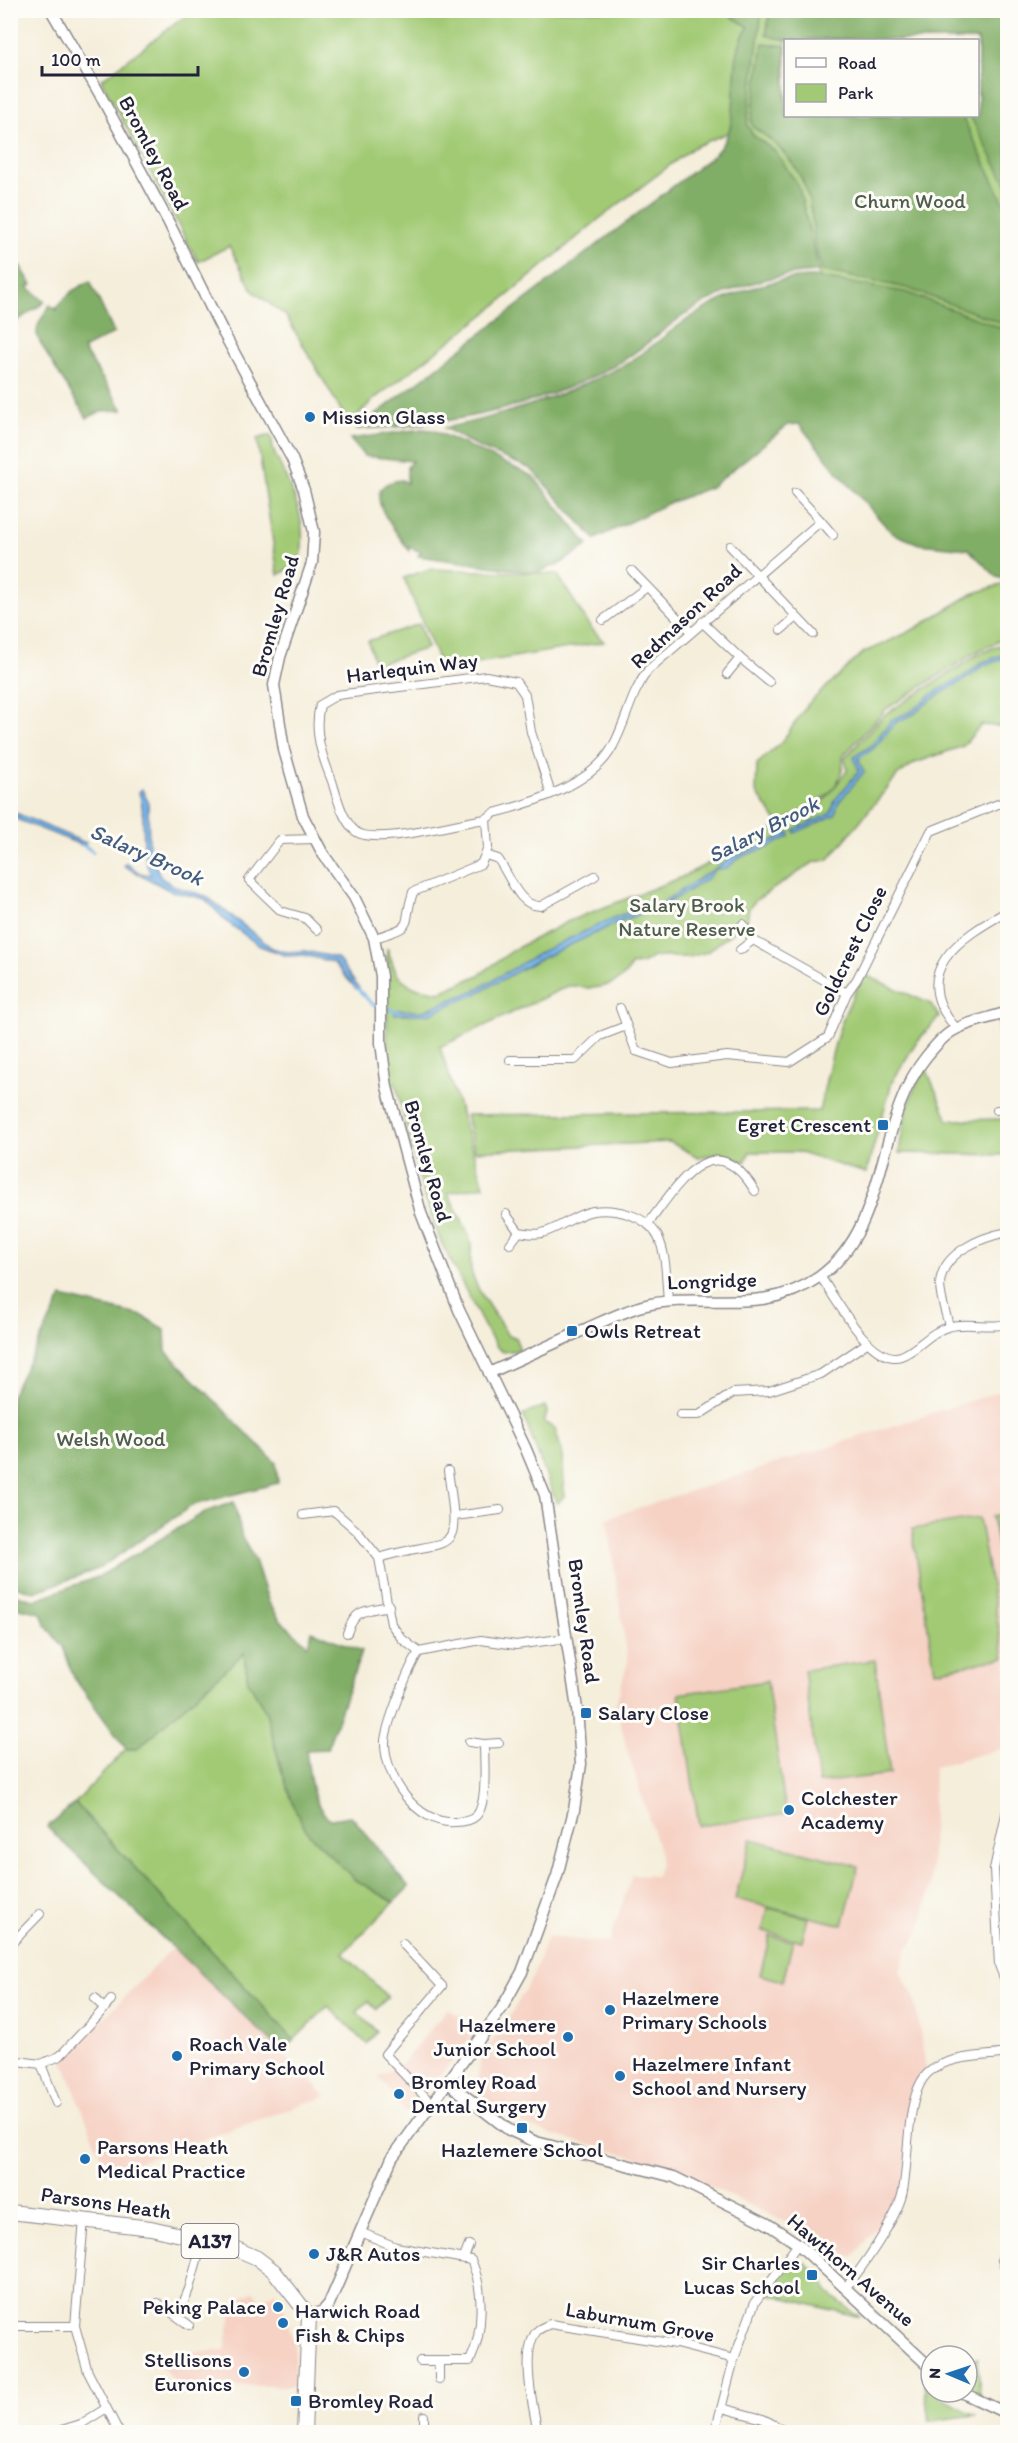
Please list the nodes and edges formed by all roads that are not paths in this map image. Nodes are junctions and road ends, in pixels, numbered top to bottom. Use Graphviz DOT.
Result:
graph roads {
  1 [pos="51,10"];
  2 [pos="795,493"];
  3 [pos="821,521"];
  4 [pos="833,535"];
  5 [pos="730,546"];
  6 [pos="632,571"];
  7 [pos="757,575"];
  8 [pos="647,587"];
  9 [pos="796,617"];
  10 [pos="603,620"];
  11 [pos="702,622"];
  12 [pos="781,630"];
  13 [pos="691,632"];
  14 [pos="813,634"];
  15 [pos="740,658"];
  16 [pos="727,674"];
  17 [pos="769,682"];
  18 [pos="551,794"];
  19 [pos="1008,800"];
  20 [pos="486,819"];
  21 [pos="315,839"];
  22 [pos="486,855"];
  23 [pos="595,876"];
  24 [pos="1008,911"];
  25 [pos="743,924"];
  26 [pos="316,930"];
  27 [pos="374,938"];
  28 [pos="753,940"];
  29 [pos="740,950"];
  30 [pos="847,993"];
  31 [pos="620,1008"];
  32 [pos="1005,1012"];
  33 [pos="626,1026"];
  34 [pos="956,1029"];
  35 [pos="1008,1035"];
  36 [pos="510,1060"];
  37 [pos="998,1110"];
  38 [pos="1008,1110"];
  39 [pos="755,1191"];
  40 [pos="506,1214"];
  41 [pos="648,1224"];
  42 [pos="519,1232"];
  43 [pos="1008,1232"];
  44 [pos="510,1244"];
  45 [pos="820,1276"];
  46 [pos="668,1301"];
  47 [pos="1008,1324"];
  48 [pos="949,1326"];
  49 [pos="867,1342"];
  50 [pos="489,1373"];
  51 [pos="680,1415"];
  52 [pos="448,1471"];
  53 [pos="500,1510"];
  54 [pos="303,1515"];
  55 [pos="455,1516"];
  56 [pos="379,1558"];
  57 [pos="388,1606"];
  58 [pos="347,1633"];
  59 [pos="567,1638"];
  60 [pos="419,1652"];
  61 [pos="469,1742"];
  62 [pos="499,1743"];
  63 [pos="484,1744"];
  64 [pos="1008,1805"];
  65 [pos="40,1914"];
  66 [pos="403,1944"];
  67 [pos="10,1945"];
  68 [pos="1008,1988"];
  69 [pos="96,1998"];
  70 [pos="111,2000"];
  71 [pos="104,2009"];
  72 [pos="1008,2053"];
  73 [pos="10,2060"];
  74 [pos="41,2064"];
  75 [pos="447,2082"];
  76 [pos="56,2103"];
  77 [pos="431,2103"];
  78 [pos="10,2212"];
  79 [pos="84,2219"];
  80 [pos="1008,2223"];
  81 [pos="360,2232"];
  82 [pos="202,2239"];
  83 [pos="798,2244"];
  84 [pos="469,2245"];
  85 [pos="464,2258"];
  86 [pos="1008,2276"];
  87 [pos="845,2288"];
  88 [pos="158,2303"];
  89 [pos="178,2316"];
  90 [pos="309,2316"];
  91 [pos="189,2325"];
  92 [pos="10,2326"];
  93 [pos="75,2326"];
  94 [pos="919,2357"];
  95 [pos="734,2359"];
  96 [pos="420,2361"];
  97 [pos="439,2362"];
  98 [pos="439,2379"];
  99 [pos="979,2400"];
  100 [pos="722,2408"];
  101 [pos="105,2409"];
  102 [pos="1008,2414"];
  103 [pos="424,2416"];
  104 [pos="55,2433"];
  105 [pos="118,2433"];
  106 [pos="304,2433"];
  107 [pos="424,2433"];
  108 [pos="538,2433"];
  109 [pos="715,2433"];
  110 [pos="788,2433"];
  1 -- 21 [label="street, Bromley Road"];
  2 -- 3 [label="street"];
  3 -- 4 [label="street"];
  3 -- 7 [label="street, Redmason Road"];
  5 -- 7 [label="street"];
  6 -- 8 [label="street"];
  7 -- 9 [label="street"];
  7 -- 11 [label="street, Redmason Road"];
  8 -- 10 [label="street"];
  8 -- 13 [label="street"];
  9 -- 12 [label="street"];
  9 -- 14 [label="street"];
  11 -- 13 [label="street, Redmason Road"];
  11 -- 15 [label="street"];
  13 -- 18 [label="street, Redmason Road"];
  15 -- 16 [label="street"];
  15 -- 17 [label="street"];
  18 -- 20 [label="street, Redmason Road"];
  18 -- 20 [label="street, Harlequin Way"];
  19 -- 30 [label="street, Goldcrest Close"];
  20 -- 22 [label="street"];
  21 -- 26 [label="street"];
  21 -- 27 [label="street, Bromley Road"];
  22 -- 23 [label="street"];
  22 -- 27 [label="street"];
  24 -- 34 [label="street"];
  25 -- 28 [label="street"];
  27 -- 50 [label="street, Bromley Road"];
  28 -- 29 [label="street"];
  28 -- 30 [label="street"];
  30 -- 33 [label="street, Goldcrest Close"];
  31 -- 33 [label="street, Goldcrest Close"];
  32 -- 34 [label="street, Longridge"];
  32 -- 35 [label="street"];
  33 -- 36 [label="street"];
  34 -- 45 [label="street, Longridge"];
  37 -- 38 [label="street"];
  39 -- 41 [label="street"];
  40 -- 42 [label="street"];
  41 -- 42 [label="street"];
  41 -- 46 [label="street"];
  42 -- 44 [label="street"];
  43 -- 48 [label="street"];
  45 -- 46 [label="street, Longridge"];
  45 -- 49 [label="street"];
  46 -- 50 [label="street, Longridge"];
  47 -- 48 [label="street"];
  48 -- 49 [label="street"];
  49 -- 51 [label="street"];
  50 -- 59 [label="street, Bromley Road"];
  52 -- 55 [label="street"];
  53 -- 55 [label="street"];
  54 -- 56 [label="street"];
  55 -- 56 [label="street"];
  56 -- 57 [label="street"];
  57 -- 58 [label="street"];
  57 -- 60 [label="street"];
  59 -- 60 [label="street"];
  59 -- 75 [label="street, Bromley Road"];
  60 -- 63 [label="street"];
  61 -- 63 [label="street"];
  62 -- 63 [label="street"];
  64 -- 68 [label="street"];
  65 -- 67 [label="street"];
  66 -- 77 [label="street"];
  69 -- 71 [label="street"];
  70 -- 71 [label="street"];
  71 -- 74 [label="street"];
  72 -- 87 [label="street"];
  73 -- 74 [label="street"];
  74 -- 76 [label="street"];
  75 -- 77 [label="street, Bromley Road"];
  75 -- 83 [label="street, Hawthorn Avenue"];
  77 -- 81 [label="street, Bromley Road"];
  78 -- 79 [label="main road, Parsons Heath / A137"];
  79 -- 82 [label="main road, Parsons Heath / A137"];
  79 -- 93 [label="street"];
  80 -- 86 [label="street"];
  81 -- 85 [label="street"];
  81 -- 90 [label="street, Bromley Road"];
  82 -- 89 [label="street"];
  82 -- 90 [label="main road, Parsons Heath / A137"];
  83 -- 87 [label="street, Hawthorn Avenue"];
  83 -- 95 [label="street"];
  84 -- 85 [label="street"];
  85 -- 97 [label="street"];
  87 -- 94 [label="street, Hawthorn Avenue"];
  88 -- 89 [label="street"];
  89 -- 91 [label="street"];
  90 -- 106 [label="main road"];
  92 -- 93 [label="street"];
  93 -- 101 [label="street"];
  95 -- 100 [label="street"];
  95 -- 108 [label="street, Laburnum Grove"];
  96 -- 97 [label="street"];
  97 -- 98 [label="street"];
  99 -- 102 [label="street"];
  100 -- 109 [label="street"];
  100 -- 110 [label="street"];
  101 -- 104 [label="street"];
  101 -- 105 [label="street"];
  103 -- 107 [label="street"];
}
